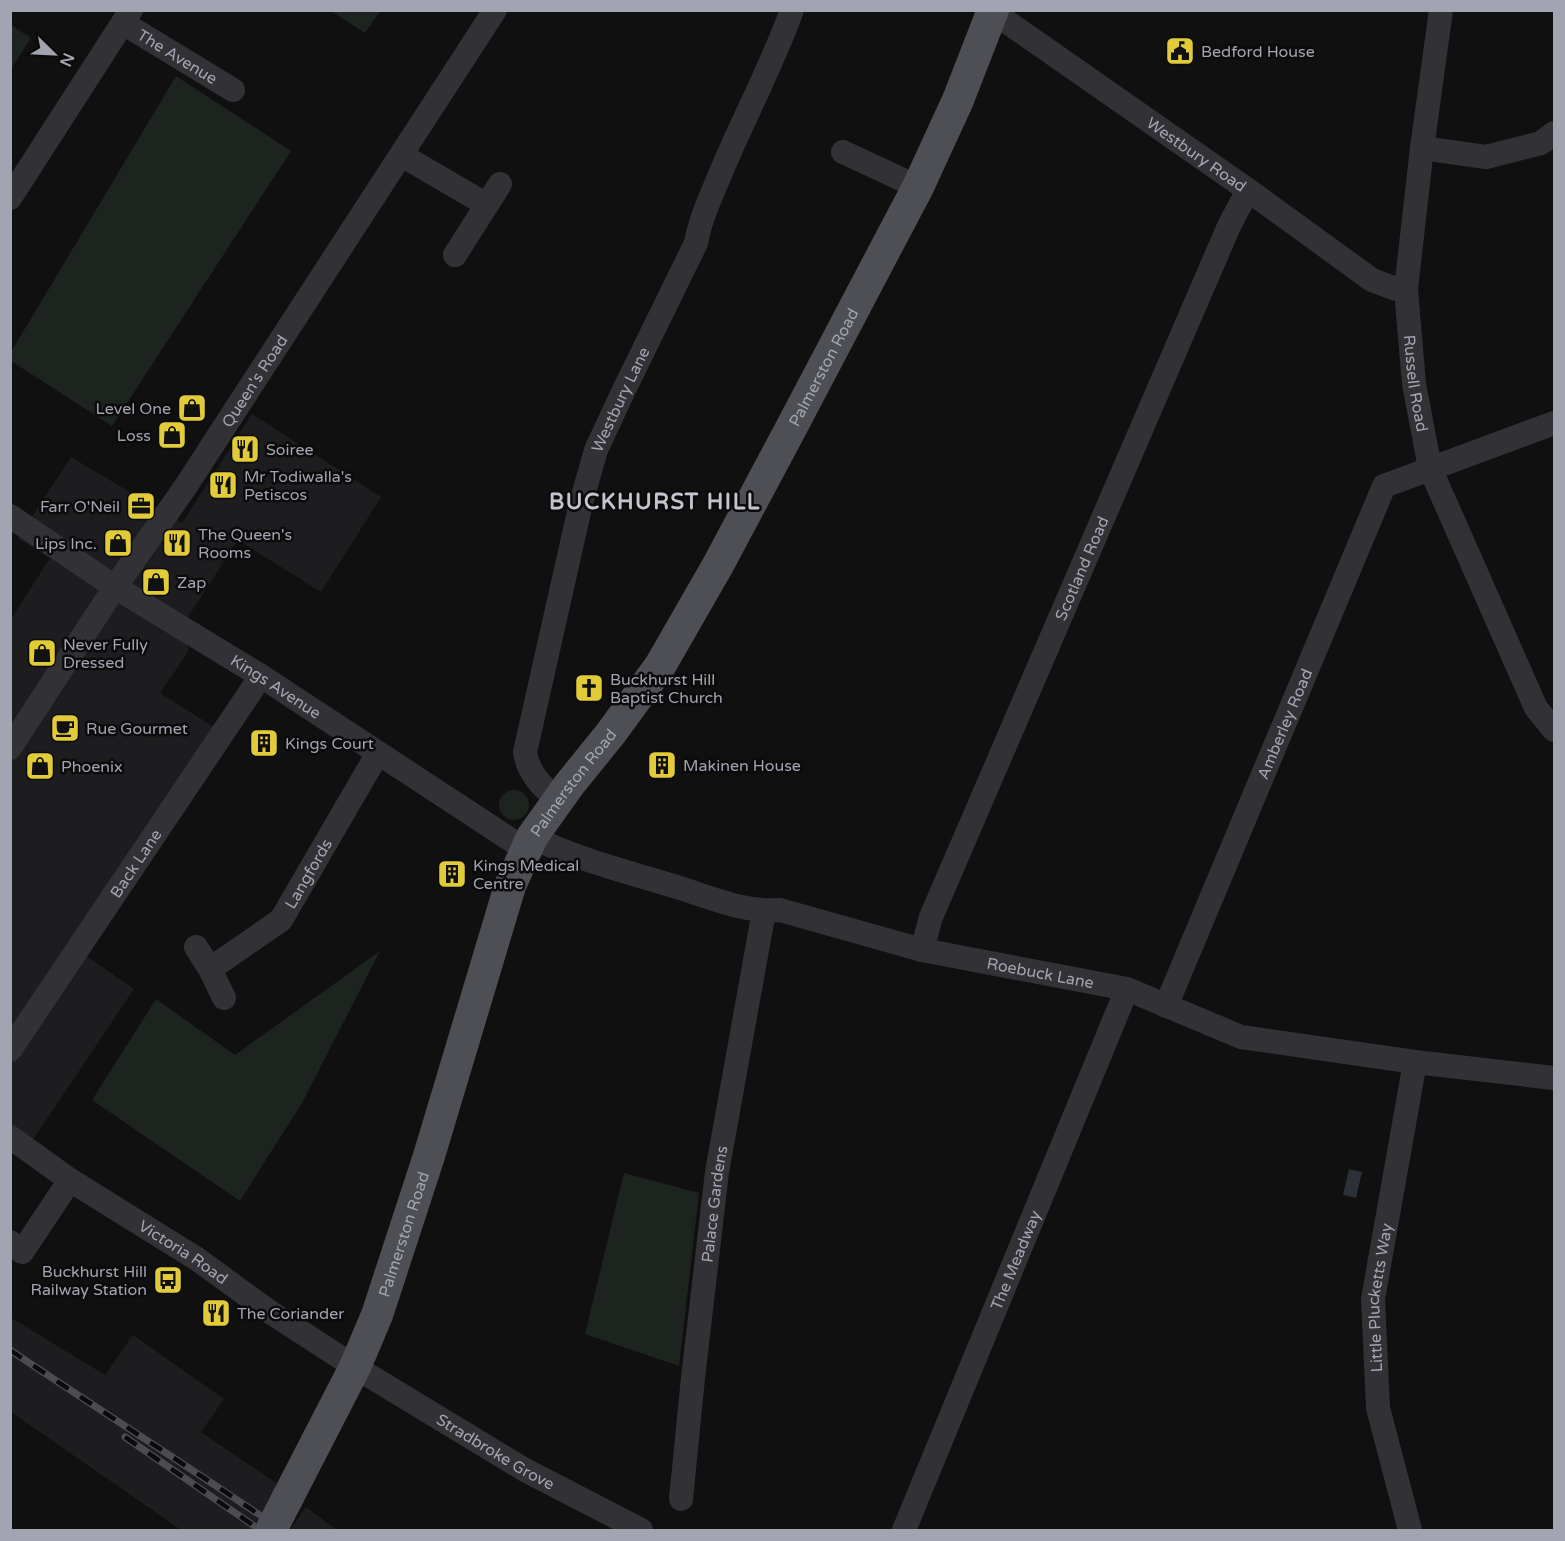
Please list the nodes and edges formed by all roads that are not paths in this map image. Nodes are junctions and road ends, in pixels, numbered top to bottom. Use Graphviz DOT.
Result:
graph roads {
  1 [pos="495,10"];
  2 [pos="792,10"];
  3 [pos="1441,10"];
  4 [pos="992,11"];
  5 [pos="127,16"];
  6 [pos="233,90"];
  7 [pos="1554,133"];
  8 [pos="1422,148"];
  9 [pos="843,152"];
  10 [pos="400,157"];
  11 [pos="500,184"];
  12 [pos="918,187"];
  13 [pos="1248,190"];
  14 [pos="10,198"];
  15 [pos="487,205"];
  16 [pos="455,255"];
  17 [pos="1406,290"];
  18 [pos="1554,423"];
  19 [pos="1430,468"];
  20 [pos="10,516"];
  21 [pos="115,587"];
  22 [pos="261,676"];
  23 [pos="1554,730"];
  24 [pos="10,748"];
  25 [pos="378,753"];
  26 [pos="558,800"];
  27 [pos="529,843"];
  28 [pos="765,911"];
  29 [pos="196,946"];
  30 [pos="922,950"];
  31 [pos="210,969"];
  32 [pos="1127,989"];
  33 [pos="224,998"];
  34 [pos="1166,1006"];
  35 [pos="10,1050"];
  36 [pos="1415,1062"];
  37 [pos="1554,1078"];
  38 [pos="10,1137"];
  39 [pos="70,1180"];
  40 [pos="16,1247"];
  41 [pos="355,1367"];
  42 [pos="681,1499"];
  43 [pos="271,1530"];
  44 [pos="641,1530"];
  45 [pos="904,1530"];
  46 [pos="1410,1530"];
  1 -- 10 [label="street, Queen's Road"];
  2 -- 26 [label="street, Westbury Lane"];
  3 -- 8 [label="street, Russell Road"];
  4 -- 12 [label="main road, Palmerston Road"];
  4 -- 13 [label="street, Westbury Road"];
  5 -- 6 [label="street, The Avenue"];
  5 -- 14 [label="street"];
  7 -- 8 [label="street"];
  8 -- 17 [label="street, Russell Road"];
  9 -- 12 [label="street"];
  10 -- 15 [label="street"];
  10 -- 21 [label="street, Queen's Road"];
  11 -- 15 [label="street"];
  12 -- 26 [label="main road, Palmerston Road"];
  13 -- 17 [label="street, Westbury Road"];
  13 -- 30 [label="street, Scotland Road"];
  15 -- 16 [label="street"];
  17 -- 19 [label="street, Russell Road"];
  18 -- 19 [label="street, Amberley Road"];
  19 -- 23 [label="street, Russell Road"];
  19 -- 34 [label="street, Amberley Road"];
  20 -- 21 [label="street, Kings Avenue"];
  21 -- 22 [label="street, Kings Avenue"];
  21 -- 24 [label="street, Queen's Road"];
  22 -- 25 [label="street, Kings Avenue"];
  22 -- 35 [label="street, Back Lane"];
  25 -- 27 [label="street, Kings Avenue"];
  25 -- 31 [label="street, Langfords"];
  26 -- 27 [label="main road, Palmerston Road"];
  27 -- 28 [label="street, Roebuck Lane"];
  27 -- 41 [label="main road, Palmerston Road"];
  28 -- 30 [label="street, Roebuck Lane"];
  28 -- 42 [label="street, Palace Gardens"];
  29 -- 31 [label="street"];
  30 -- 32 [label="street, Roebuck Lane"];
  31 -- 33 [label="street"];
  32 -- 34 [label="street, Roebuck Lane"];
  32 -- 45 [label="street, The Meadway"];
  34 -- 36 [label="street, Roebuck Lane"];
  36 -- 37 [label="street, Roebuck Lane"];
  36 -- 46 [label="street, Little Plucketts Way"];
  38 -- 39 [label="street, Victoria Road"];
  39 -- 40 [label="street"];
  39 -- 41 [label="street, Victoria Road"];
  41 -- 43 [label="main road, Palmerston Road, bridge"];
  41 -- 44 [label="street, Stradbroke Grove"];
}
